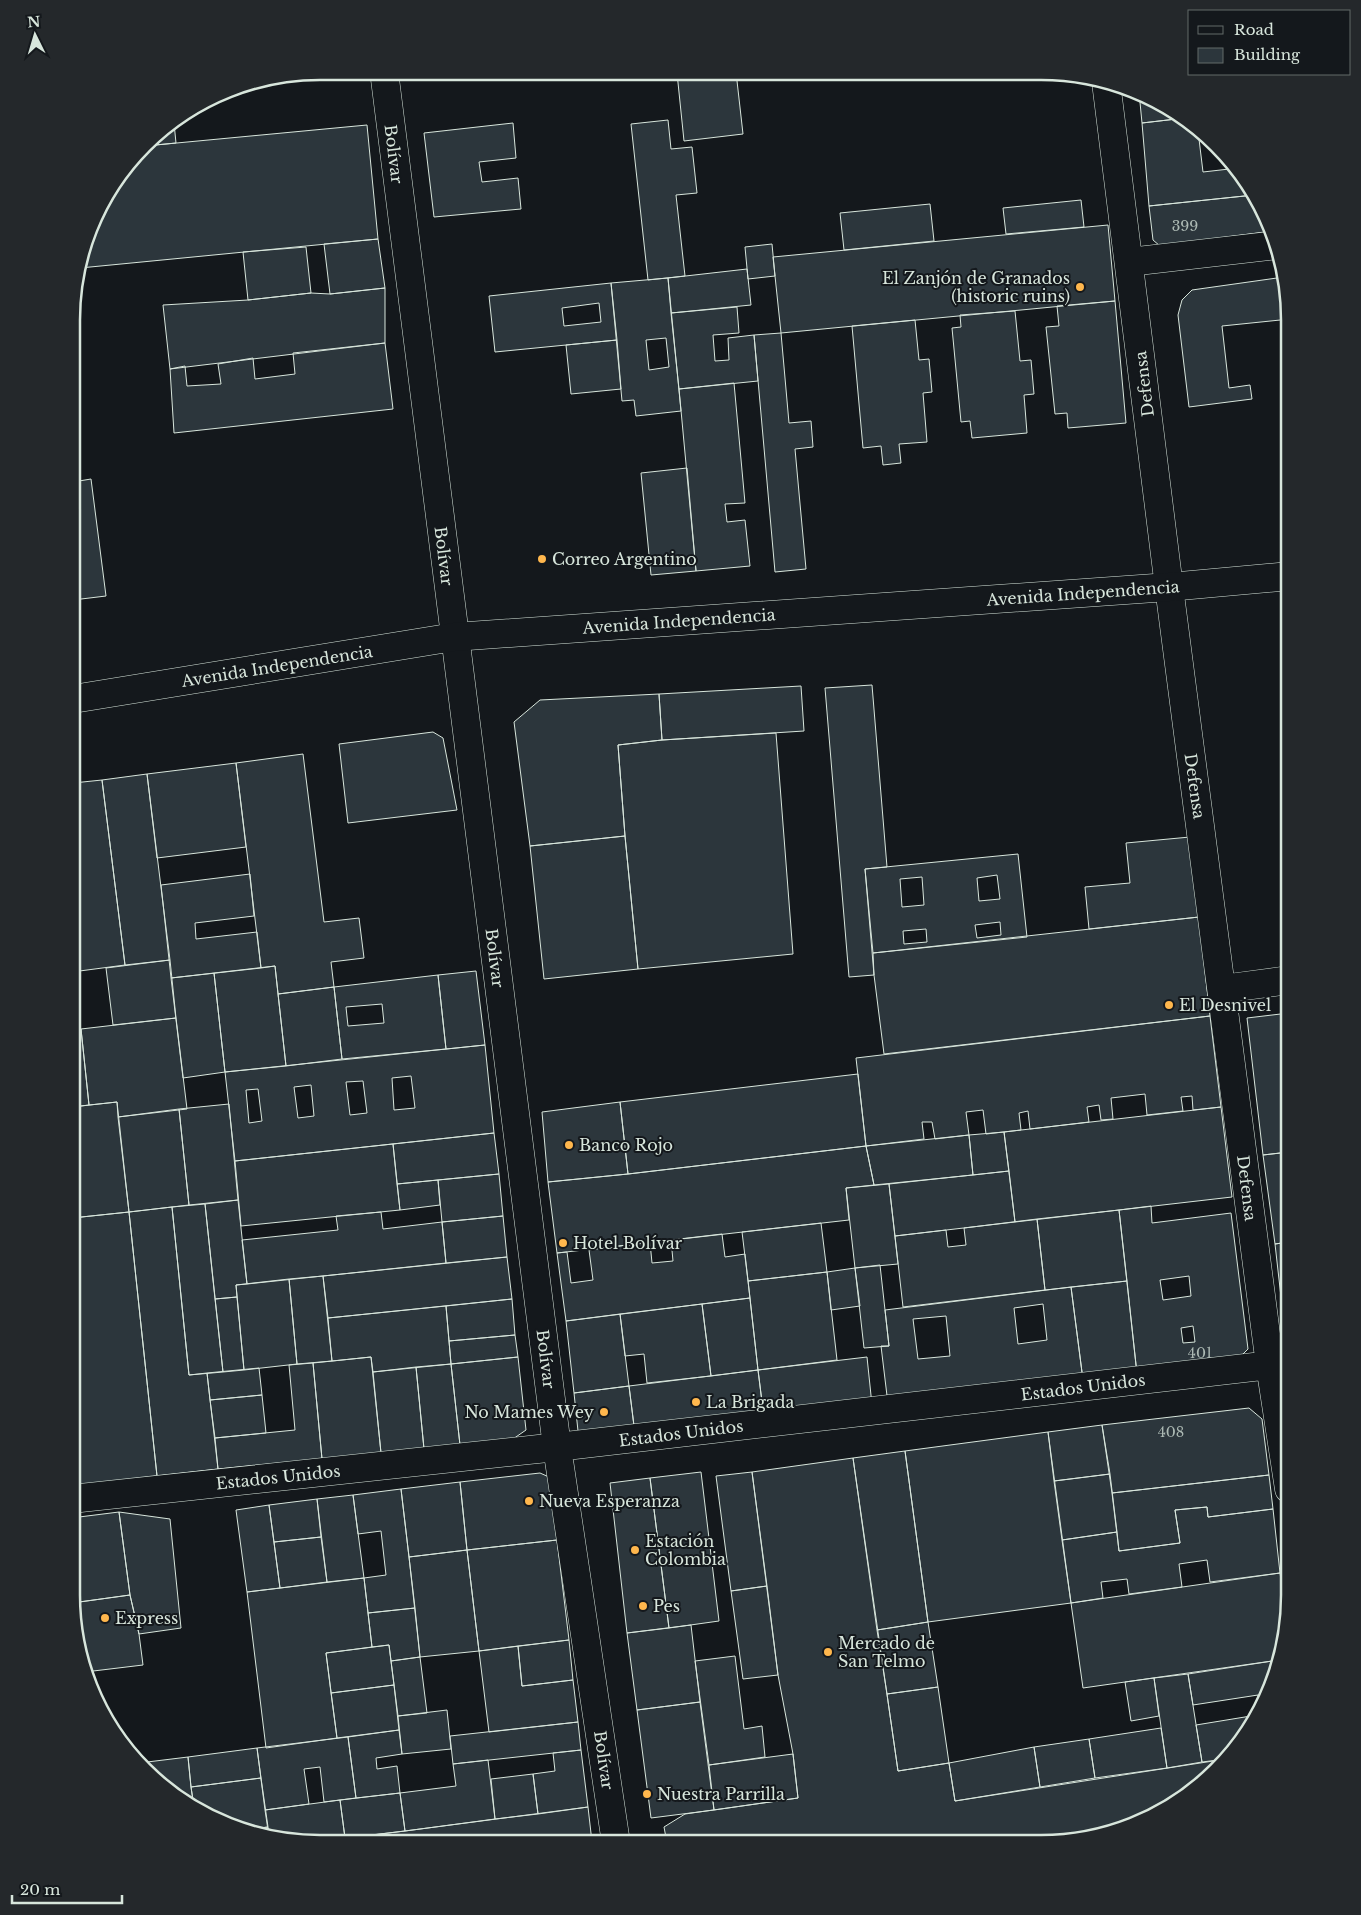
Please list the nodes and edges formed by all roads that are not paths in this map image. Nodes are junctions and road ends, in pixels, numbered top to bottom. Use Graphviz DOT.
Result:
graph roads {
  1 [pos="385,80"];
  2 [pos="1107,89"];
  3 [pos="1269,246"];
  4 [pos="1129,262"];
  5 [pos="1281,577"];
  6 [pos="1169,587"];
  7 [pos="454,637"];
  8 [pos="80,698"];
  9 [pos="1281,981"];
  10 [pos="1222,989"];
  11 [pos="1280,1364"];
  12 [pos="1281,1378"];
  13 [pos="557,1447"];
  14 [pos="80,1497"];
  15 [pos="615,1835"];
  1 -- 7 [label="street, Bolívar"];
  2 -- 4 [label="street, Defensa"];
  3 -- 4 [label="street"];
  4 -- 6 [label="street, Defensa"];
  5 -- 6 [label="street, Avenida Independencia"];
  6 -- 7 [label="street, Avenida Independencia"];
  6 -- 10 [label="street, Defensa"];
  7 -- 8 [label="street, Avenida Independencia"];
  7 -- 13 [label="street, Bolívar"];
  9 -- 10 [label="street"];
  10 -- 11 [label="street, Defensa"];
  11 -- 12 [label="street, Defensa"];
  11 -- 13 [label="street, Estados Unidos"];
  13 -- 14 [label="street, Estados Unidos"];
  13 -- 15 [label="street, Bolívar"];
}
